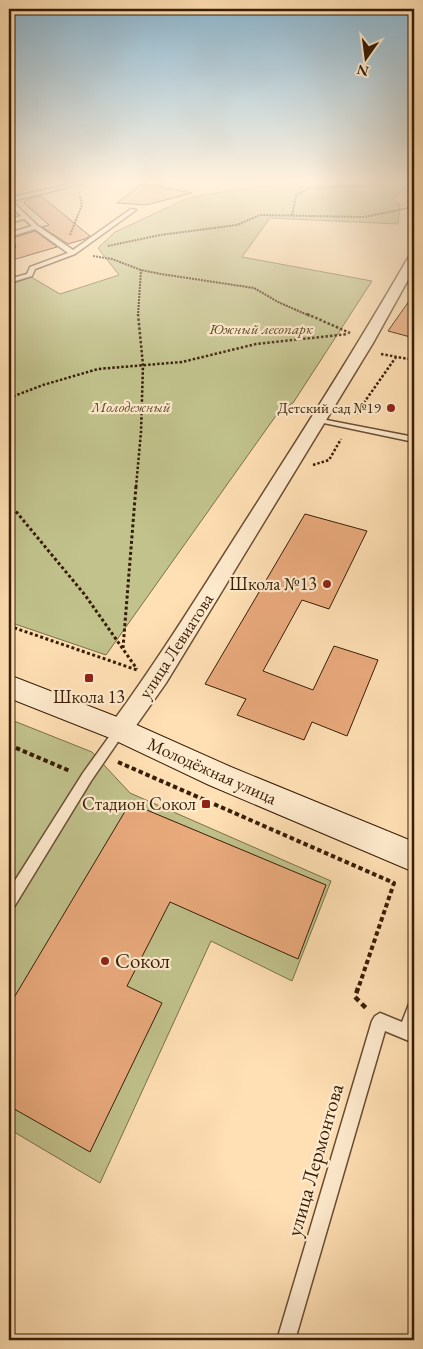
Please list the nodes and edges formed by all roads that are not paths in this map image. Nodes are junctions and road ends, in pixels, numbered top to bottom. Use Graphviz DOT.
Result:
graph roads {
  1 [pos="60,244"];
  2 [pos="86,244"];
  3 [pos="73,253"];
  4 [pos="414,258"];
  5 [pos="9,281"];
  6 [pos="319,420"];
  7 [pos="414,440"];
  8 [pos="9,686"];
  9 [pos="120,730"];
  10 [pos="414,857"];
  11 [pos="9,902"];
  12 [pos="414,1009"];
  13 [pos="411,1034"];
  14 [pos="286,1340"];
  1 -- 3 [label="lane"];
  2 -- 3 [label="lane"];
  3 -- 5 [label="lane"];
  4 -- 6 [label="street, улица Левиатова"];
  6 -- 7 [label="lane"];
  6 -- 9 [label="street, улица Левиатова"];
  8 -- 9 [label="main road, Молодёжная улица"];
  9 -- 10 [label="main road, Молодёжная улица"];
  9 -- 11 [label="lane, улица Левиатова"];
  12 -- 13 [label="lane"];
  13 -- 14 [label="lane, улица Лермонтова"];
}
